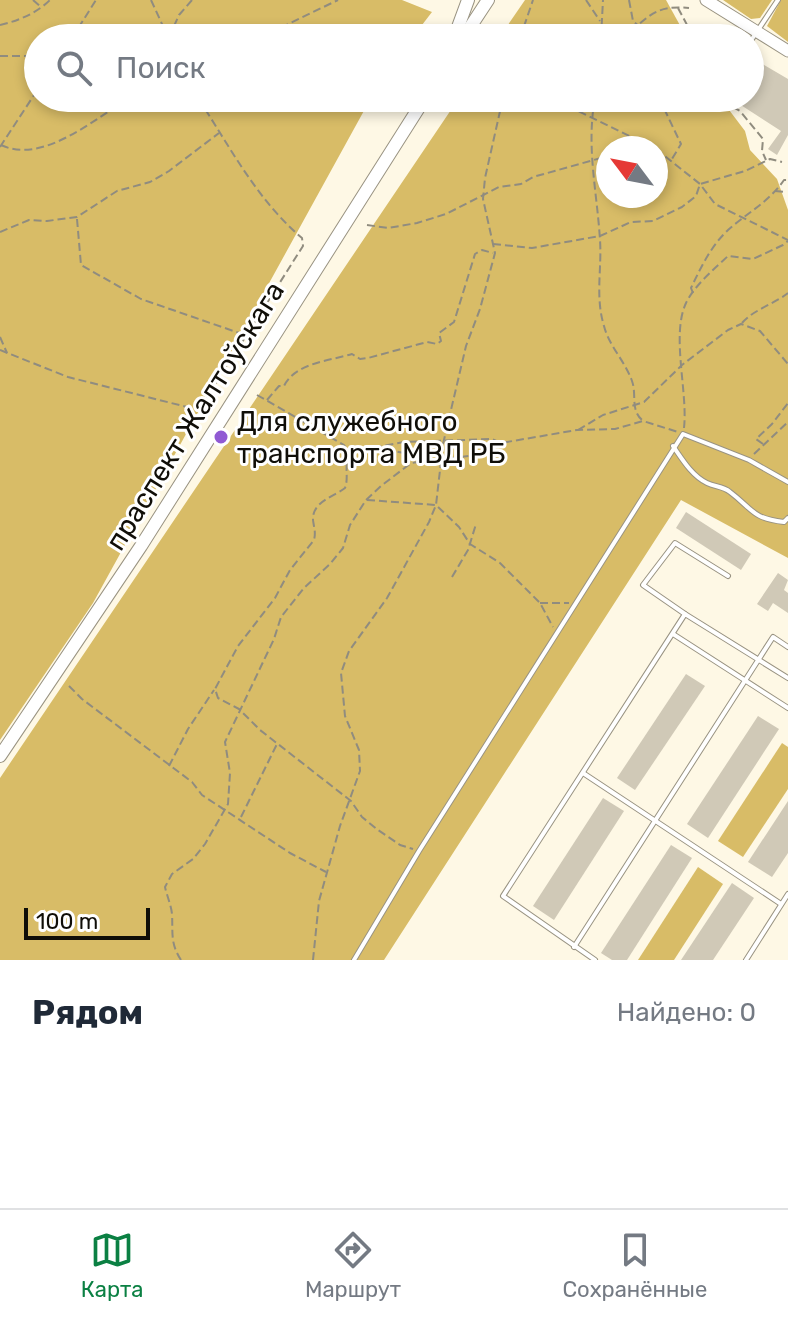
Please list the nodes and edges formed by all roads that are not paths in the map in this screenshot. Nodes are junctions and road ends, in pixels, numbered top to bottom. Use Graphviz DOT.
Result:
graph roads {
  1 [pos="468,0"];
  2 [pos="488,0"];
  3 [pos="706,0"];
  4 [pos="778,0"];
  5 [pos="459,24"];
  6 [pos="472,24"];
  7 [pos="737,24"];
  8 [pos="762,24"];
  9 [pos="764,41"];
  10 [pos="788,51"];
  11 [pos="416,112"];
  12 [pos="673,446"];
  13 [pos="788,482"];
  14 [pos="788,518"];
  15 [pos="728,576"];
  16 [pos="685,614"];
  17 [pos="673,634"];
  18 [pos="788,647"];
  19 [pos="760,660"];
  20 [pos="788,678"];
  21 [pos="746,682"];
  22 [pos="788,708"];
  23 [pos="0,756"];
  24 [pos="583,772"];
  25 [pos="655,822"];
  26 [pos="788,894"];
  27 [pos="781,904"];
  28 [pos="574,947"];
  29 [pos="354,960"];
  30 [pos="595,960"];
  31 [pos="746,960"];
  1 -- 5 [label="main road"];
  2 -- 6 [label="main road"];
  3 -- 7 [label="street"];
  4 -- 8 [label="lane"];
  9 -- 10 [label="street"];
  11 -- 23 [label="main road, праспект Жалтоўскага"];
  12 -- 13 [label="lane"];
  12 -- 14 [label="lane"];
  12 -- 29 [label="lane"];
  15 -- 16 [label="lane"];
  16 -- 17 [label="lane"];
  16 -- 19 [label="lane"];
  17 -- 21 [label="lane"];
  17 -- 24 [label="lane"];
  18 -- 19 [label="lane"];
  19 -- 20 [label="lane"];
  19 -- 21 [label="lane"];
  21 -- 22 [label="lane"];
  21 -- 25 [label="lane"];
  24 -- 25 [label="lane"];
  24 -- 28 [label="lane"];
  25 -- 27 [label="lane"];
  25 -- 28 [label="lane"];
  26 -- 27 [label="lane"];
  27 -- 31 [label="lane"];
  28 -- 30 [label="lane"];
}
